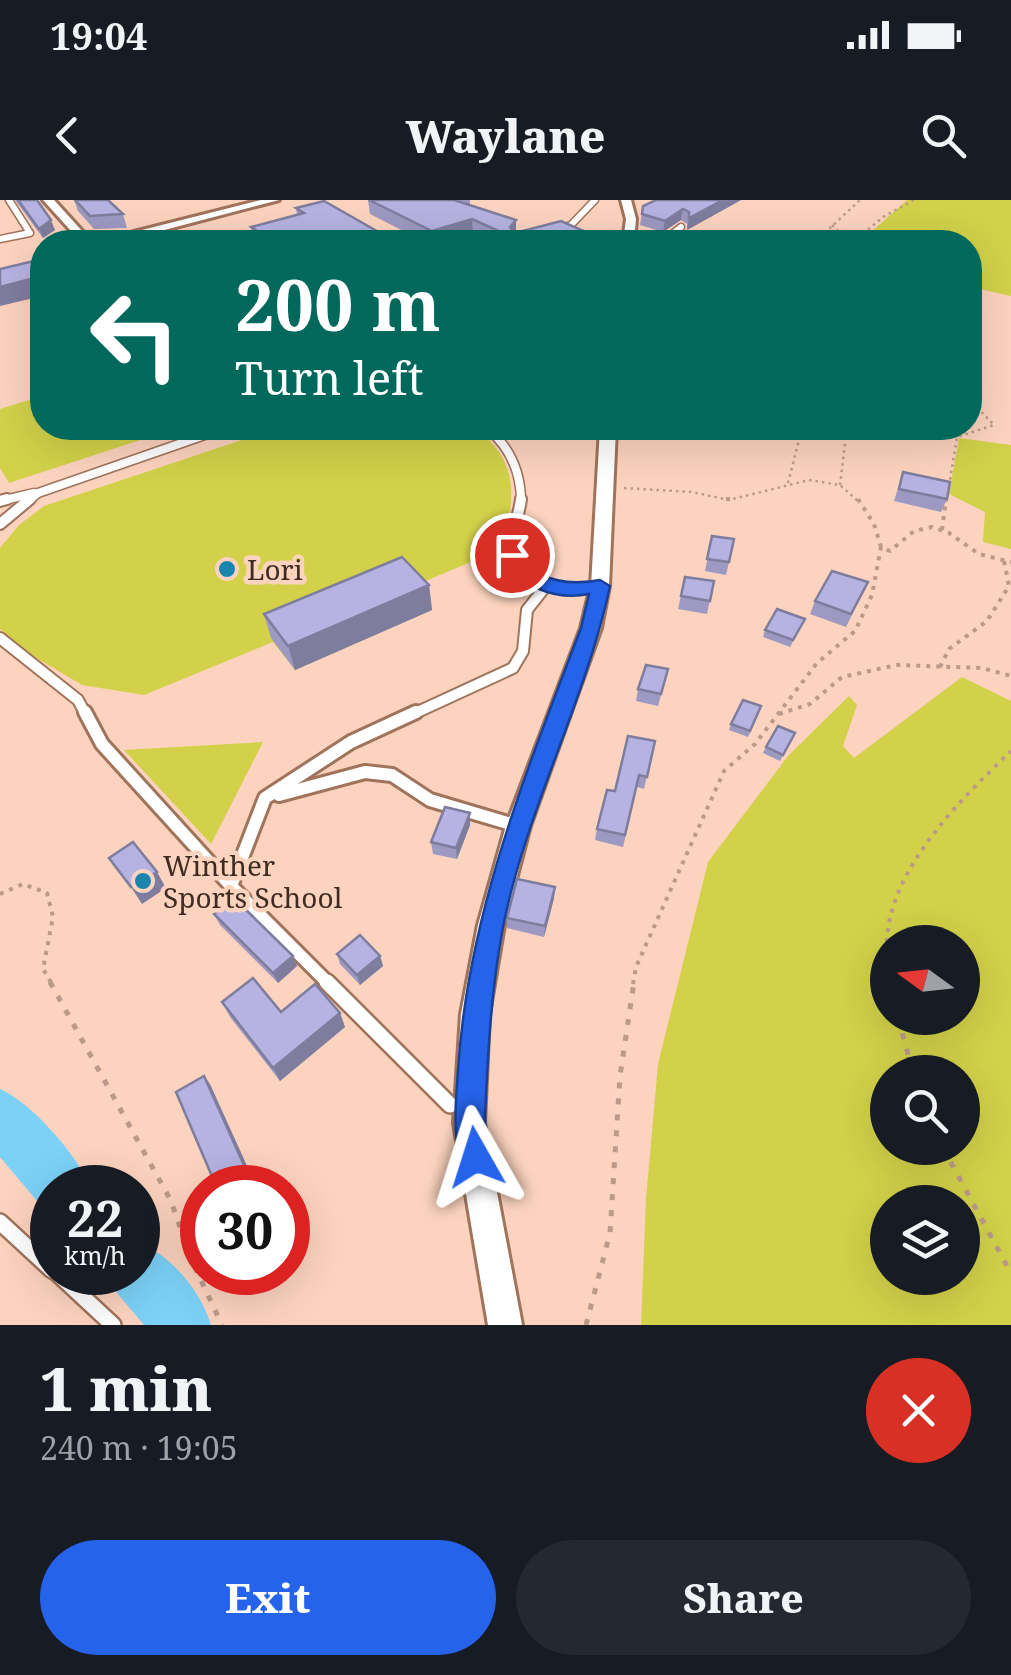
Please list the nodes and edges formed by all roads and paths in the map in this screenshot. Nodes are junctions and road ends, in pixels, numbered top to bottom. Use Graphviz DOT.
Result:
graph roads {
  1 [pos="9,200"];
  2 [pos="48,200"];
  3 [pos="274,200"];
  4 [pos="595,200"];
  5 [pos="626,200"];
  6 [pos="860,200"];
  7 [pos="914,200"];
  8 [pos="646,207"];
  9 [pos="630,214"];
  10 [pos="832,224"];
  11 [pos="0,225"];
  12 [pos="681,227"];
  13 [pos="76,230"];
  14 [pos="152,230"];
  15 [pos="555,230"];
  16 [pos="629,230"];
  17 [pos="677,230"];
  18 [pos="826,230"];
  19 [pos="838,230"];
  20 [pos="866,230"];
  21 [pos="4,238"];
  22 [pos="982,412"];
  23 [pos="982,429"];
  24 [pos="190,440"];
  25 [pos="500,440"];
  26 [pos="607,440"];
  27 [pos="799,440"];
  28 [pos="846,440"];
  29 [pos="957,440"];
  30 [pos="788,483"];
  31 [pos="840,485"];
  32 [pos="604,487"];
  33 [pos="38,492"];
  34 [pos="0,501"];
  35 [pos="0,524"];
  36 [pos="942,530"];
  37 [pos="880,547"];
  38 [pos="1004,561"];
  39 [pos="1011,562"];
  40 [pos="546,586"];
  41 [pos="600,586"];
  42 [pos="0,638"];
  43 [pos="940,667"];
  44 [pos="1011,676"];
  45 [pos="776,714"];
  46 [pos="1011,751"];
  47 [pos="265,798"];
  48 [pos="518,826"];
  49 [pos="231,886"];
  50 [pos="0,894"];
  51 [pos="890,925"];
  52 [pos="450,1105"];
  53 [pos="951,1165"];
  54 [pos="0,1222"];
  55 [pos="30,1249"];
  56 [pos="1011,1273"];
  57 [pos="80,1295"];
  58 [pos="113,1325"];
  59 [pos="222,1325"];
  60 [pos="505,1325"];
  61 [pos="586,1325"];
  1 -- 21 [label="lane"];
  2 -- 13 [label="street"];
  3 -- 14 [label="street"];
  4 -- 15 [label="lane"];
  5 -- 9 [label="street"];
  6 -- 10 [label="path"];
  7 -- 20 [label="path"];
  8 -- 9 [label="street"];
  9 -- 16 [label="street"];
  10 -- 18 [label="path"];
  10 -- 19 [label="path"];
  11 -- 21 [label="lane"];
  12 -- 17 [label="lane"];
  22 -- 23 [label="path"];
  24 -- 33 [label="lane"];
  25 -- 40 [label="lane"];
  26 -- 32 [label="street"];
  27 -- 30 [label="path"];
  28 -- 31 [label="path"];
  29 -- 36 [label="path"];
  30 -- 31 [label="path"];
  30 -- 32 [label="path"];
  31 -- 37 [label="path"];
  32 -- 41 [label="street"];
  33 -- 34 [label="lane"];
  33 -- 35 [label="lane"];
  36 -- 37 [label="path"];
  36 -- 38 [label="path"];
  37 -- 45 [label="path"];
  38 -- 39 [label="path"];
  38 -- 43 [label="path"];
  40 -- 41 [label="lane"];
  40 -- 47 [label="lane"];
  41 -- 48 [label="street"];
  42 -- 49 [label="lane"];
  43 -- 44 [label="path"];
  43 -- 45 [label="path"];
  45 -- 61 [label="path"];
  46 -- 51 [label="path"];
  47 -- 48 [label="lane"];
  47 -- 49 [label="lane"];
  48 -- 60 [label="street"];
  49 -- 52 [label="lane"];
  50 -- 59 [label="path"];
  53 -- 56 [label="path"];
  54 -- 55 [label="lane"];
  57 -- 58 [label="lane"];
}
